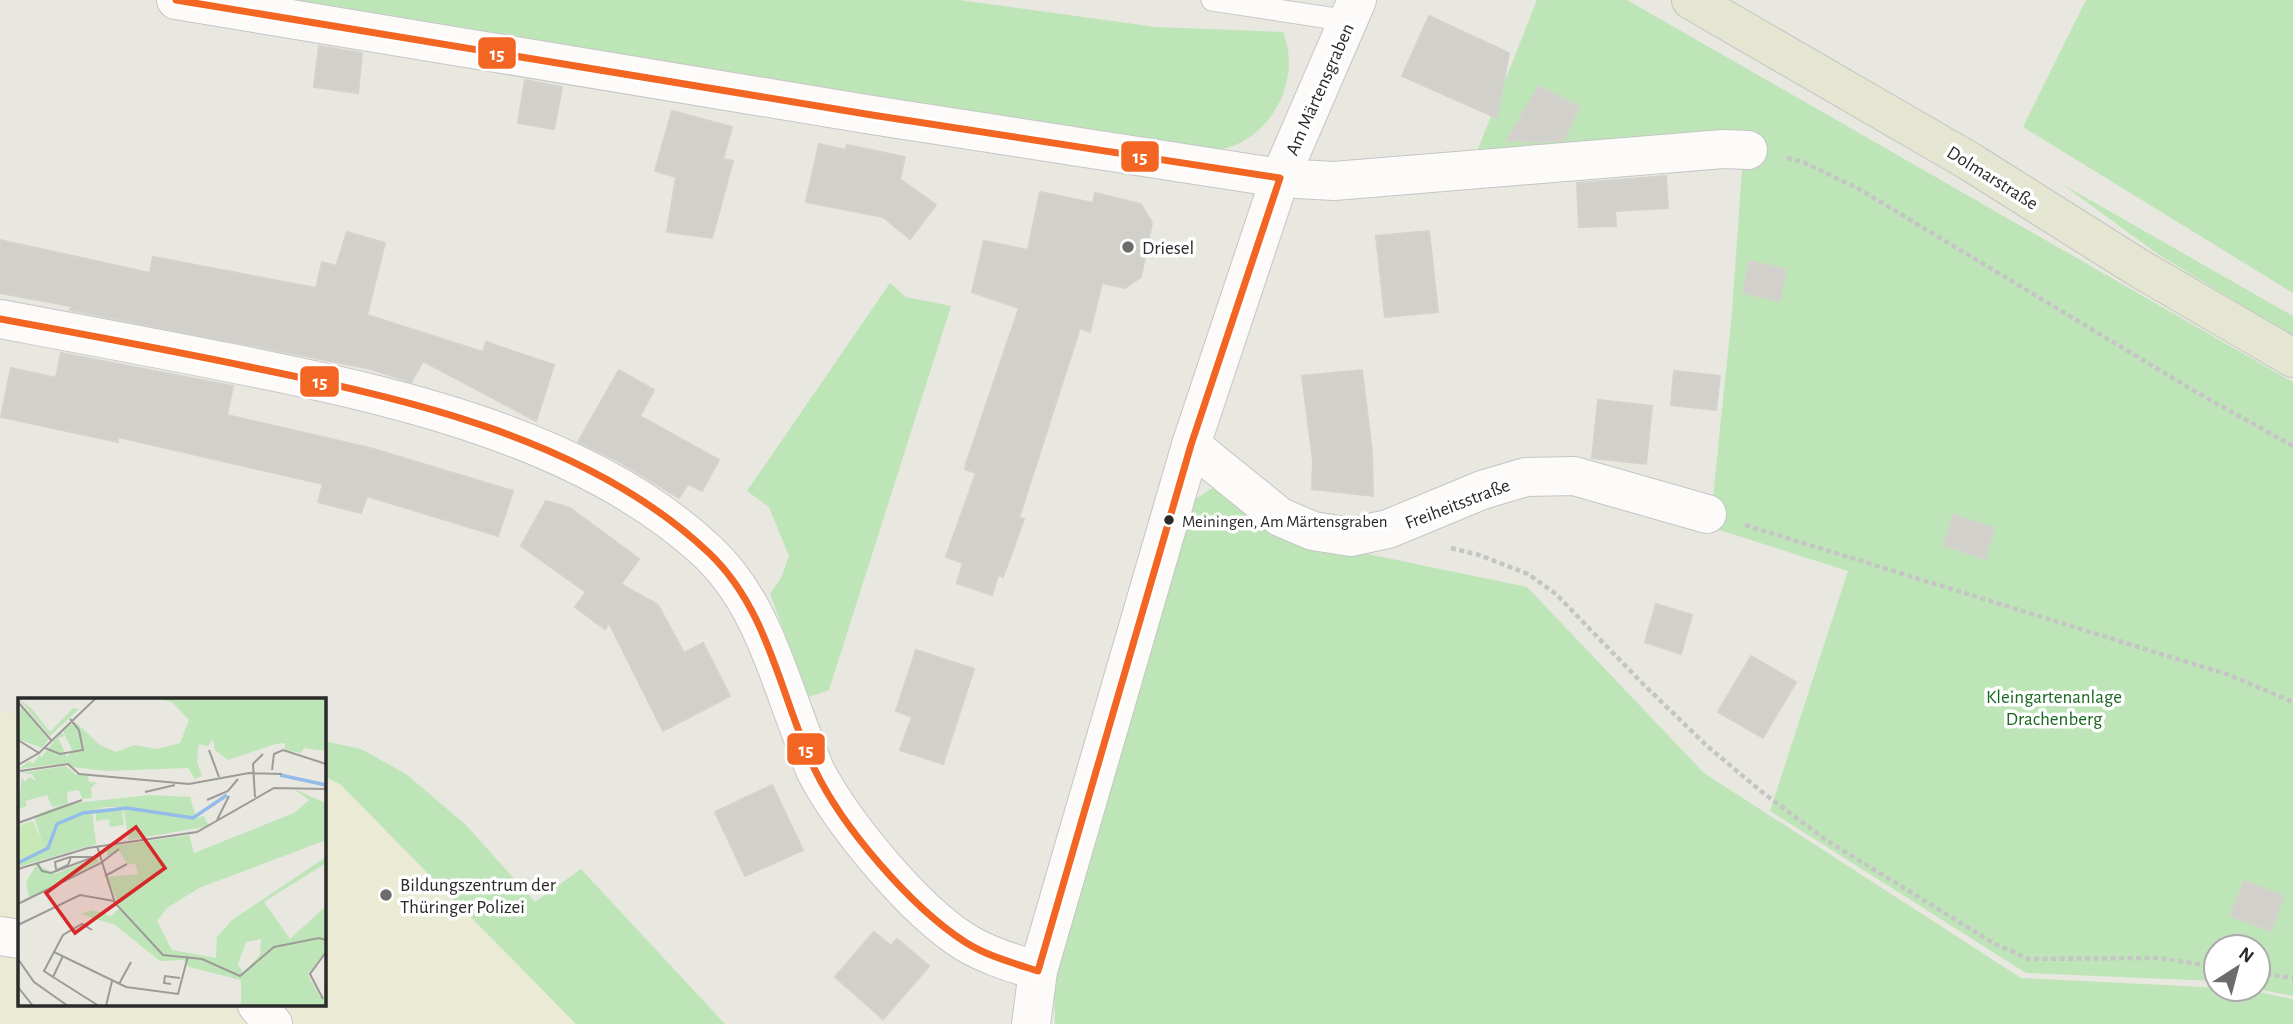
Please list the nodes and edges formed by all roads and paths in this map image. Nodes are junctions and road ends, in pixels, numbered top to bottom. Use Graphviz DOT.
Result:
graph roads {
  1 [pos="176,0"];
  2 [pos="1212,0"];
  3 [pos="1691,0"];
  4 [pos="1261,3"];
  5 [pos="1353,10"];
  6 [pos="1748,150"];
  7 [pos="1280,177"];
  8 [pos="0,319"];
  9 [pos="2293,358"];
  10 [pos="1191,444"];
  11 [pos="2293,446"];
  12 [pos="1707,514"];
  13 [pos="1388,529"];
  14 [pos="2293,702"];
  15 [pos="0,936"];
  16 [pos="18,939"];
  17 [pos="2202,965"];
  18 [pos="1038,971"];
  19 [pos="2272,975"];
  20 [pos="2293,978"];
  21 [pos="258,1006"];
  22 [pos="273,1024"];
  23 [pos="1031,1024"];
  1 -- 7 [label="street"];
  2 -- 4 [label="lane"];
  3 -- 9 [label="main road, Dolmarstraße"];
  4 -- 5 [label="lane"];
  5 -- 7 [label="street, Am Märtensgraben"];
  6 -- 7 [label="street"];
  6 -- 11 [label="path"];
  7 -- 10 [label="street"];
  8 -- 18 [label="street"];
  10 -- 13 [label="street, Freiheitsstraße"];
  10 -- 18 [label="street"];
  12 -- 13 [label="street, Freiheitsstraße"];
  12 -- 14 [label="path"];
  13 -- 17 [label="path"];
  15 -- 16 [label="street"];
  18 -- 23 [label="street"];
  19 -- 20 [label="path"];
  21 -- 22 [label="street"];
}
